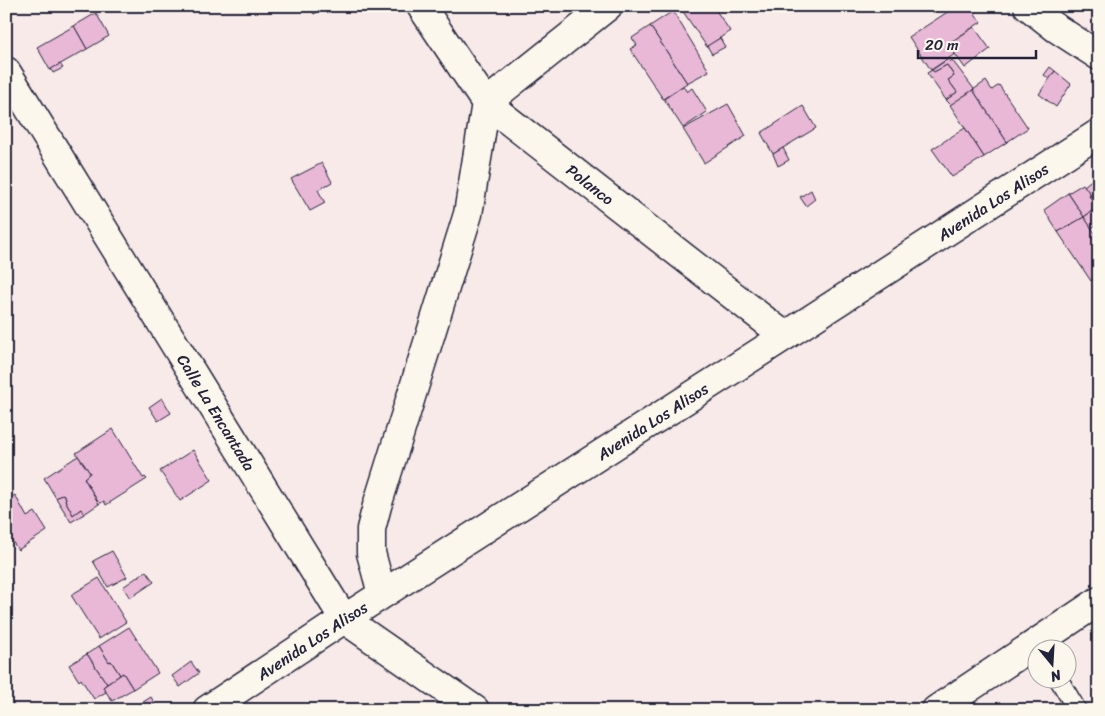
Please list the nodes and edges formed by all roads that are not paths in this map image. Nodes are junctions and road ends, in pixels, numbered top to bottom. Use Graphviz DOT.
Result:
graph roads {
  1 [pos="421,6"];
  2 [pos="608,6"];
  3 [pos="1028,6"];
  4 [pos="1099,56"];
  5 [pos="6,71"];
  6 [pos="486,103"];
  7 [pos="1099,134"];
  8 [pos="785,336"];
  9 [pos="382,594"];
  10 [pos="1099,601"];
  11 [pos="344,619"];
  12 [pos="1048,638"];
  13 [pos="1028,652"];
  14 [pos="1064,688"];
  15 [pos="207,710"];
  16 [pos="475,710"];
  17 [pos="936,710"];
  18 [pos="1078,710"];
  1 -- 6 [label="street, Polanco"];
  2 -- 6 [label="street"];
  3 -- 4 [label="street"];
  5 -- 11 [label="street, Calle La Encantada"];
  6 -- 8 [label="street, Polanco"];
  6 -- 9 [label="street"];
  7 -- 8 [label="street, Avenida Los Alisos"];
  8 -- 9 [label="street, Avenida Los Alisos"];
  9 -- 11 [label="street, Avenida Los Alisos"];
  10 -- 12 [label="street"];
  11 -- 15 [label="street, Avenida Los Alisos"];
  11 -- 16 [label="street, Calle La Encantada"];
  13 -- 17 [label="street"];
  14 -- 18 [label="lane"];
}
